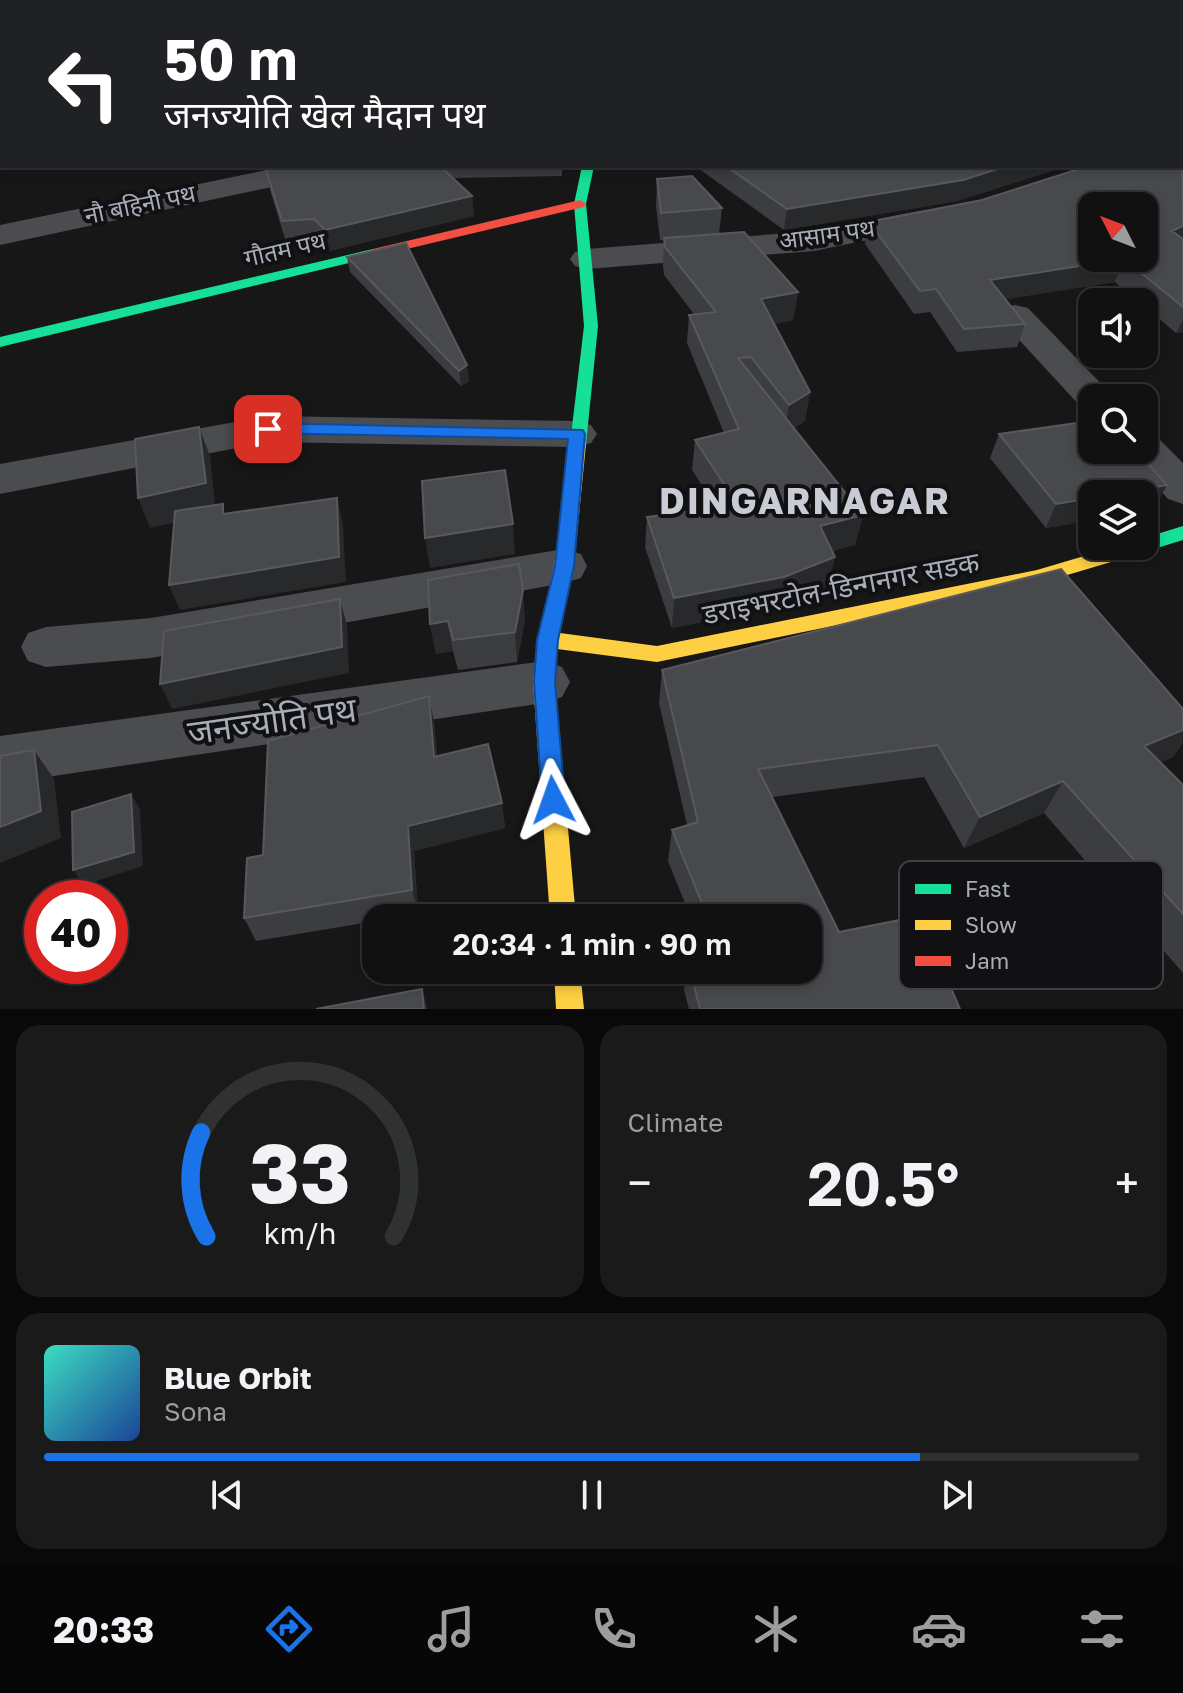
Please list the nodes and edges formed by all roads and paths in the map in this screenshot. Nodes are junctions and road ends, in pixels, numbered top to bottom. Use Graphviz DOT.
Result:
graph roads {
  1 [pos="318,168"];
  2 [pos="588,168"];
  3 [pos="580,204"];
  4 [pos="949,214"];
  5 [pos="0,235"];
  6 [pos="587,259"];
  7 [pos="1015,316"];
  8 [pos="0,342"];
  9 [pos="1081,384"];
  10 [pos="577,434"];
  11 [pos="1158,463"];
  12 [pos="0,479"];
  13 [pos="1183,489"];
  14 [pos="1183,533"];
  15 [pos="1158,541"];
  16 [pos="1095,560"];
  17 [pos="564,566"];
  18 [pos="46,647"];
  19 [pos="546,661"];
  20 [pos="0,760"];
  21 [pos="562,904"];
  22 [pos="568,984"];
  23 [pos="570,1009"];
  1 -- 5 [label="street, नौ बहिनी पथ"];
  2 -- 3 [label="street"];
  3 -- 6 [label="street"];
  3 -- 8 [label="street, गौतम पथ"];
  4 -- 6 [label="street, आसाम पथ"];
  6 -- 10 [label="street"];
  7 -- 9 [label="street"];
  10 -- 12 [label="street"];
  10 -- 17 [label="street"];
  11 -- 13 [label="street"];
  14 -- 15 [label="street, डराइभरटोल-डिन्गनगर सडक"];
  16 -- 19 [label="street, डराइभरटोल-डिन्गनगर सडक"];
  17 -- 18 [label="street"];
  17 -- 19 [label="street"];
  19 -- 20 [label="street, जनज्योति पथ"];
  19 -- 21 [label="street"];
  22 -- 23 [label="street"];
}
